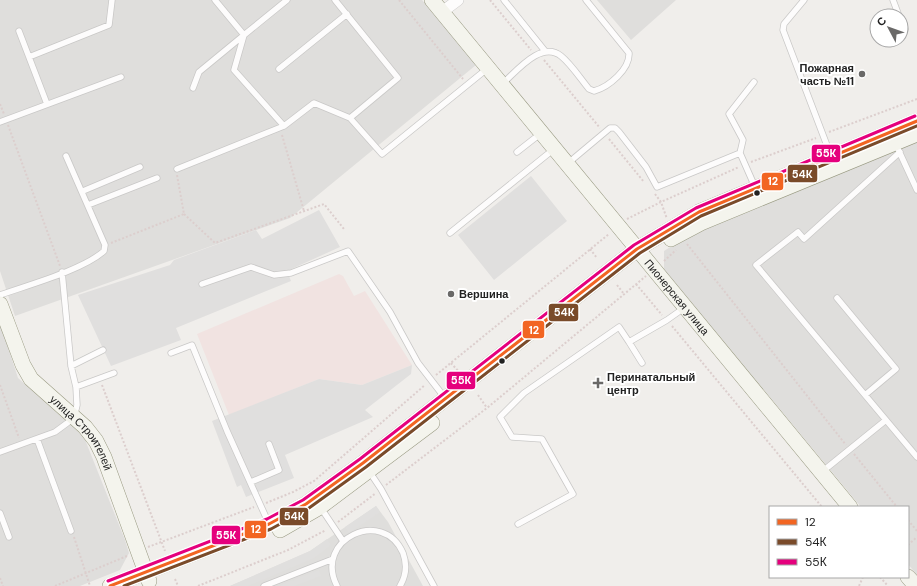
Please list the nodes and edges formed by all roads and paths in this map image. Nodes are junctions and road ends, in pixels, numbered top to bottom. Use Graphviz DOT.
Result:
graph roads {
  1 [pos="112,0"];
  2 [pos="215,0"];
  3 [pos="287,0"];
  4 [pos="335,0"];
  5 [pos="399,0"];
  6 [pos="432,0"];
  7 [pos="458,0"];
  8 [pos="490,0"];
  9 [pos="504,0"];
  10 [pos="586,0"];
  11 [pos="804,0"];
  12 [pos="442,12"];
  13 [pos="347,14"];
  14 [pos="19,30"];
  15 [pos="244,35"];
  16 [pos="546,51"];
  17 [pos="536,54"];
  18 [pos="29,57"];
  19 [pos="488,68"];
  20 [pos="279,69"];
  21 [pos="121,76"];
  22 [pos="754,82"];
  23 [pos="468,84"];
  24 [pos="501,84"];
  25 [pos="193,88"];
  26 [pos="917,99"];
  27 [pos="0,104"];
  28 [pos="47,104"];
  29 [pos="350,118"];
  30 [pos="3,121"];
  31 [pos="917,121"];
  32 [pos="282,127"];
  33 [pos="604,132"];
  34 [pos="542,133"];
  35 [pos="917,134"];
  36 [pos="823,135"];
  37 [pos="895,142"];
  38 [pos="554,148"];
  39 [pos="517,152"];
  40 [pos="740,153"];
  41 [pos="66,156"];
  42 [pos="831,156"];
  43 [pos="567,164"];
  44 [pos="746,164"];
  45 [pos="140,167"];
  46 [pos="177,169"];
  47 [pos="157,178"];
  48 [pos="647,184"];
  49 [pos="755,187"];
  50 [pos="652,190"];
  51 [pos="917,190"];
  52 [pos="82,191"];
  53 [pos="661,202"];
  54 [pos="88,205"];
  55 [pos="304,212"];
  56 [pos="184,214"];
  57 [pos="667,219"];
  58 [pos="626,220"];
  59 [pos="344,229"];
  60 [pos="612,231"];
  61 [pos="450,233"];
  62 [pos="686,242"];
  63 [pos="105,245"];
  64 [pos="590,249"];
  65 [pos="640,253"];
  66 [pos="597,258"];
  67 [pos="62,272"];
  68 [pos="647,276"];
  69 [pos="202,284"];
  70 [pos="636,284"];
  71 [pos="617,285"];
  72 [pos="624,294"];
  73 [pos="0,295"];
  74 [pos="837,298"];
  75 [pos="0,304"];
  76 [pos="685,307"];
  77 [pos="667,320"];
  78 [pos="629,342"];
  79 [pos="103,350"];
  80 [pos="171,353"];
  81 [pos="451,363"];
  82 [pos="642,363"];
  83 [pos="71,366"];
  84 [pos="114,373"];
  85 [pos="460,373"];
  86 [pos="99,379"];
  87 [pos="430,380"];
  88 [pos="0,385"];
  89 [pos="76,387"];
  90 [pos="478,395"];
  91 [pos="865,395"];
  92 [pos="449,403"];
  93 [pos="487,408"];
  94 [pos="74,418"];
  95 [pos="886,420"];
  96 [pos="36,439"];
  97 [pos="269,444"];
  98 [pos="22,445"];
  99 [pos="849,449"];
  100 [pos="0,452"];
  101 [pos="917,457"];
  102 [pos="366,467"];
  103 [pos="821,473"];
  104 [pos="251,482"];
  105 [pos="381,489"];
  106 [pos="261,504"];
  107 [pos="821,506"];
  108 [pos="849,506"];
  109 [pos="896,506"];
  110 [pos="320,507"];
  111 [pos="0,513"];
  112 [pos="909,521"];
  113 [pos="269,524"];
  114 [pos="518,524"];
  115 [pos="333,525"];
  116 [pos="71,530"];
  117 [pos="917,531"];
  118 [pos="9,537"];
  119 [pos="917,537"];
  120 [pos="343,541"];
  121 [pos="162,542"];
  122 [pos="909,544"];
  123 [pos="138,551"];
  124 [pos="167,555"];
  125 [pos="333,559"];
  126 [pos="86,573"];
  127 [pos="0,578"];
  128 [pos="881,578"];
  129 [pos="175,579"];
  130 [pos="144,580"];
  131 [pos="2,586"];
  132 [pos="55,586"];
  133 [pos="90,586"];
  134 [pos="110,586"];
  135 [pos="178,586"];
  136 [pos="198,586"];
  137 [pos="264,586"];
  138 [pos="338,586"];
  139 [pos="400,586"];
  140 [pos="434,586"];
  141 [pos="888,586"];
  1 -- 18 [label="lane"];
  2 -- 15 [label="lane"];
  3 -- 15 [label="lane"];
  4 -- 13 [label="lane"];
  5 -- 23 [label="path"];
  6 -- 12 [label="main road, Пионерская улица"];
  7 -- 12 [label="street"];
  8 -- 17 [label="path"];
  9 -- 16 [label="lane"];
  10 -- 16 [label="lane"];
  11 -- 36 [label="lane"];
  12 -- 19 [label="main road, Пионерская улица"];
  13 -- 20 [label="lane"];
  13 -- 29 [label="lane"];
  14 -- 18 [label="lane"];
  15 -- 25 [label="lane"];
  15 -- 32 [label="lane"];
  16 -- 17 [label="lane"];
  17 -- 24 [label="lane"];
  17 -- 33 [label="path"];
  18 -- 28 [label="lane"];
  19 -- 23 [label="lane"];
  19 -- 24 [label="main road, Пионерская улица"];
  21 -- 28 [label="lane"];
  22 -- 40 [label="lane"];
  23 -- 29 [label="lane"];
  24 -- 34 [label="main road, Пионерская улица"];
  26 -- 36 [label="path"];
  27 -- 30 [label="path"];
  28 -- 30 [label="lane"];
  29 -- 32 [label="lane"];
  30 -- 67 [label="path"];
  31 -- 37 [label="main road"];
  32 -- 46 [label="lane"];
  32 -- 55 [label="path"];
  33 -- 40 [label="lane"];
  33 -- 43 [label="lane"];
  33 -- 48 [label="path"];
  34 -- 38 [label="main road, Пионерская улица"];
  34 -- 39 [label="lane"];
  35 -- 37 [label="main road"];
  36 -- 42 [label="lane"];
  36 -- 44 [label="path"];
  37 -- 42 [label="main road"];
  37 -- 51 [label="lane"];
  37 -- 65 [label="main road"];
  37 -- 91 [label="lane"];
  38 -- 43 [label="main road, Пионерская улица"];
  38 -- 61 [label="lane"];
  40 -- 44 [label="lane"];
  41 -- 52 [label="lane"];
  42 -- 49 [label="main road"];
  43 -- 65 [label="main road, Пионерская улица"];
  44 -- 49 [label="lane"];
  44 -- 53 [label="path"];
  45 -- 52 [label="lane"];
  46 -- 56 [label="path"];
  47 -- 54 [label="lane"];
  49 -- 65 [label="main road"];
  50 -- 53 [label="path"];
  52 -- 54 [label="lane"];
  53 -- 57 [label="path"];
  53 -- 58 [label="path"];
  54 -- 63 [label="lane"];
  55 -- 56 [label="path"];
  55 -- 59 [label="path"];
  56 -- 63 [label="path"];
  60 -- 64 [label="path"];
  62 -- 99 [label="path"];
  63 -- 67 [label="lane"];
  64 -- 66 [label="path"];
  64 -- 81 [label="path"];
  65 -- 76 [label="main road, Пионерская улица"];
  65 -- 92 [label="main road"];
  67 -- 73 [label="lane"];
  67 -- 83 [label="lane"];
  68 -- 70 [label="path"];
  69 -- 87 [label="lane"];
  70 -- 72 [label="path"];
  70 -- 77 [label="path"];
  71 -- 72 [label="path"];
  72 -- 93 [label="path"];
  74 -- 91 [label="lane"];
  75 -- 94 [label="main road, улица Строителей"];
  76 -- 77 [label="lane"];
  76 -- 103 [label="main road, Пионерская улица"];
  77 -- 78 [label="lane"];
  77 -- 107 [label="path"];
  78 -- 82 [label="lane"];
  78 -- 114 [label="lane"];
  79 -- 83 [label="lane"];
  80 -- 104 [label="lane"];
  81 -- 85 [label="path"];
  81 -- 87 [label="path"];
  83 -- 89 [label="lane"];
  84 -- 86 [label="lane"];
  86 -- 89 [label="lane"];
  86 -- 121 [label="path"];
  87 -- 92 [label="lane"];
  87 -- 106 [label="path"];
  88 -- 98 [label="path"];
  89 -- 94 [label="lane"];
  90 -- 93 [label="path"];
  91 -- 95 [label="lane"];
  92 -- 102 [label="main road"];
  93 -- 105 [label="path"];
  94 -- 96 [label="lane"];
  94 -- 123 [label="main road, улица Строителей"];
  95 -- 99 [label="lane"];
  95 -- 101 [label="lane"];
  96 -- 98 [label="lane"];
  96 -- 116 [label="lane"];
  97 -- 104 [label="lane"];
  98 -- 100 [label="lane"];
  99 -- 103 [label="lane"];
  99 -- 109 [label="path"];
  102 -- 105 [label="lane"];
  102 -- 110 [label="main road"];
  102 -- 113 [label="main road"];
  103 -- 108 [label="main road, Пионерская улица"];
  104 -- 106 [label="lane"];
  105 -- 115 [label="path"];
  105 -- 140 [label="lane"];
  106 -- 113 [label="lane"];
  106 -- 121 [label="path"];
  110 -- 115 [label="lane"];
  110 -- 130 [label="main road"];
  111 -- 118 [label="lane"];
  112 -- 117 [label="path"];
  113 -- 130 [label="main road"];
  115 -- 120 [label="lane"];
  115 -- 136 [label="path"];
  116 -- 126 [label="path"];
  119 -- 122 [label="path"];
  120 -- 125 [label="lane"];
  120 -- 139 [label="lane"];
  121 -- 123 [label="path"];
  121 -- 124 [label="path"];
  123 -- 126 [label="path"];
  123 -- 130 [label="main road, улица Строителей"];
  125 -- 137 [label="lane"];
  125 -- 138 [label="lane"];
  126 -- 132 [label="path"];
  126 -- 133 [label="path"];
  127 -- 131 [label="path"];
  128 -- 141 [label="path"];
  129 -- 135 [label="path"];
  130 -- 134 [label="main road"];
}
